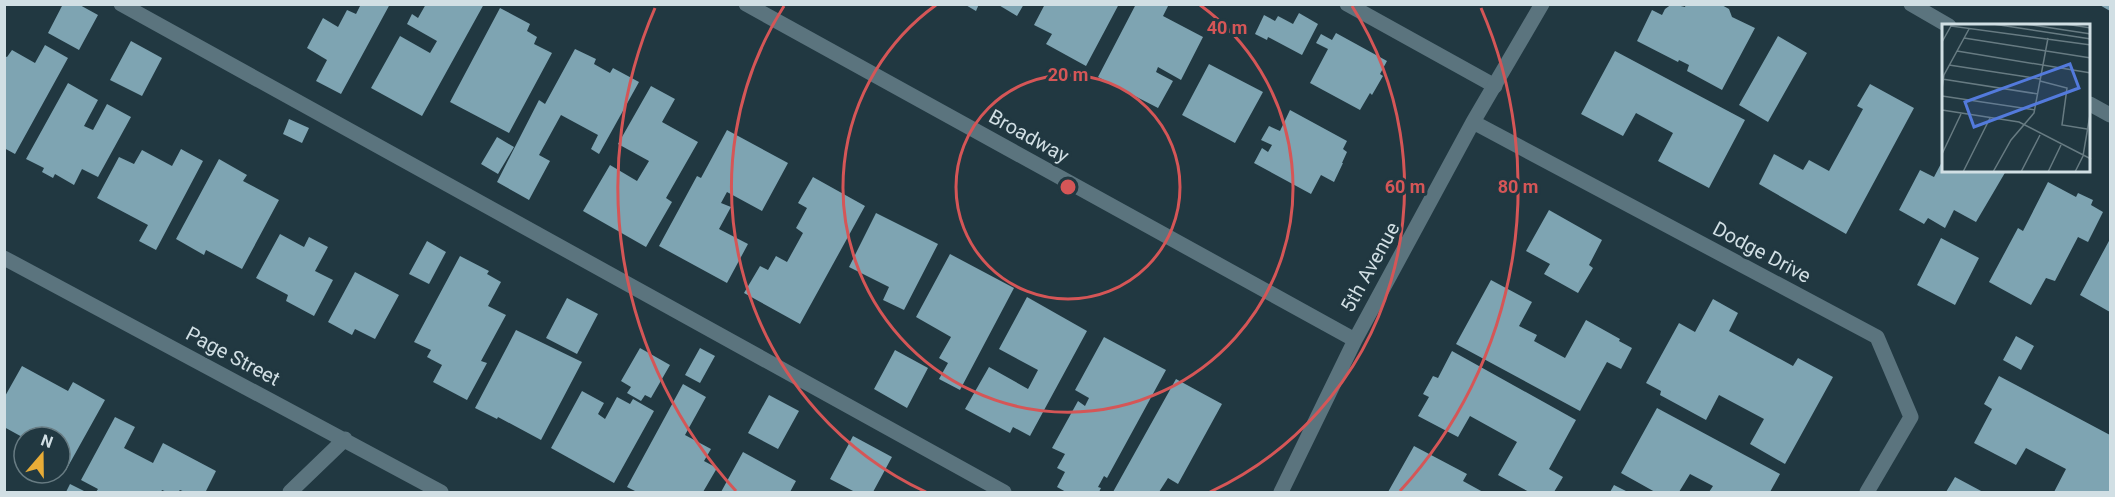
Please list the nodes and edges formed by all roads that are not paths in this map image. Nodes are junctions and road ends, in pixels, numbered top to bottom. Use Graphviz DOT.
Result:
graph roads {
  1 [pos="121,4"];
  2 [pos="746,4"];
  3 [pos="1347,4"];
  4 [pos="1542,4"];
  5 [pos="1911,4"];
  6 [pos="1946,24"];
  7 [pos="1494,86"];
  8 [pos="2091,105"];
  9 [pos="2110,115"];
  10 [pos="1473,122"];
  11 [pos="4,258"];
  12 [pos="1355,340"];
  13 [pos="345,440"];
  14 [pos="290,492"];
  15 [pos="441,492"];
  16 [pos="1004,492"];
  17 [pos="1281,492"];
  18 [pos="1867,492"];
  1 -- 16 [label="street"];
  2 -- 12 [label="street, Broadway"];
  3 -- 7 [label="street"];
  4 -- 7 [label="street, 5th Avenue"];
  5 -- 6 [label="street"];
  7 -- 10 [label="street, 5th Avenue"];
  8 -- 9 [label="street"];
  10 -- 12 [label="street, 5th Avenue"];
  10 -- 18 [label="street, Dodge Drive"];
  11 -- 13 [label="street, Page Street"];
  12 -- 17 [label="street, 5th Avenue"];
  13 -- 14 [label="street"];
  13 -- 15 [label="street, Page Street"];
}
